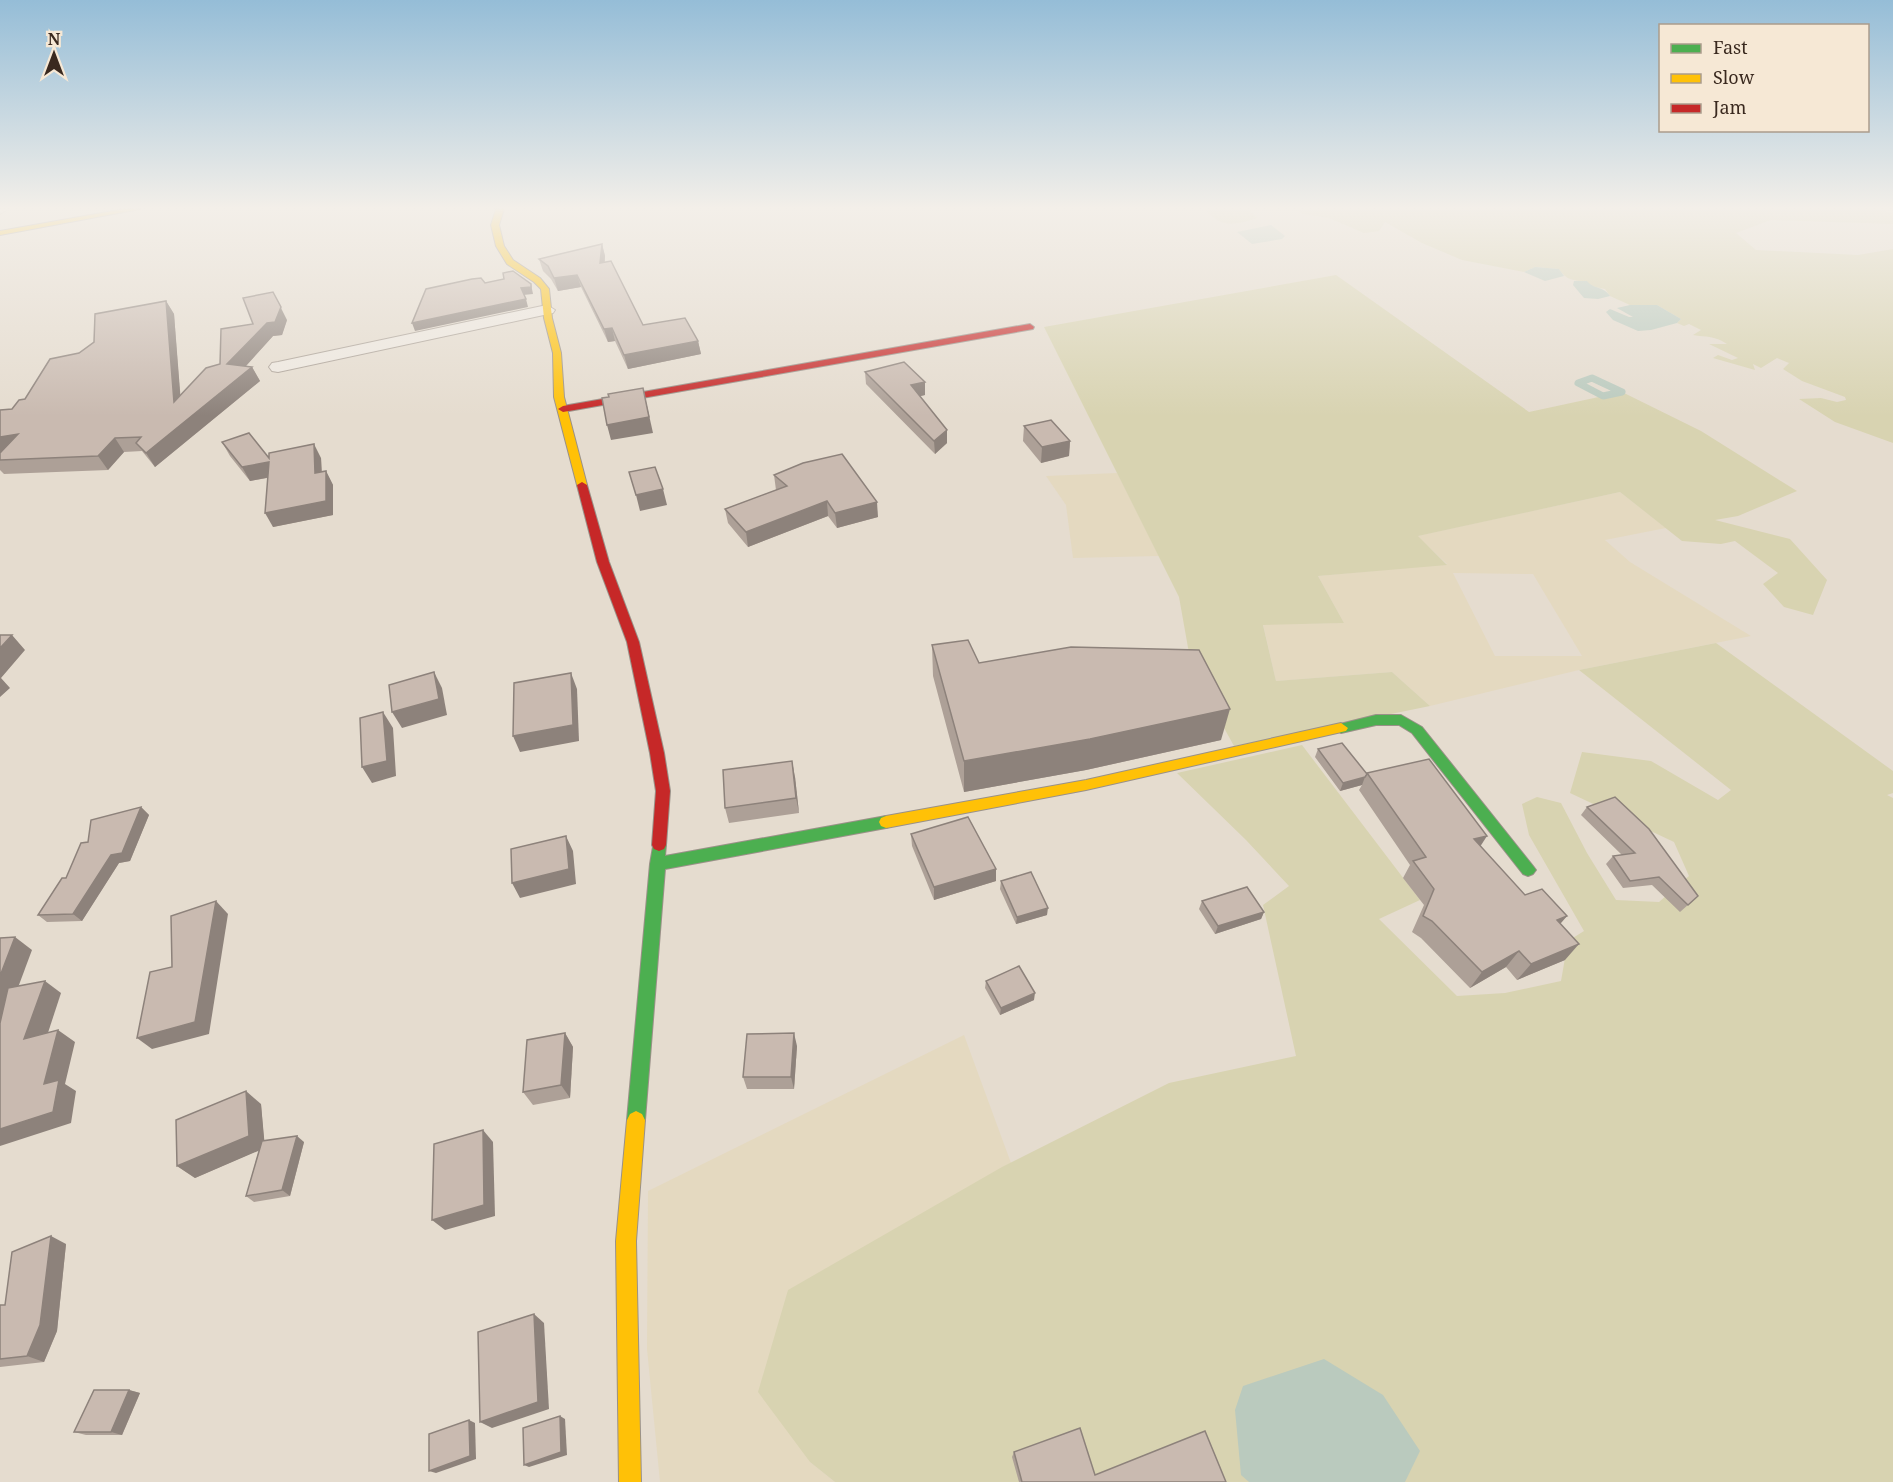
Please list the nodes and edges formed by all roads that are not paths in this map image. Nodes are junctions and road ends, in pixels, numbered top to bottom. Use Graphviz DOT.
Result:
graph roads {
  1 [pos="534,278"];
  2 [pos="547,310"];
  3 [pos="1030,327"];
  4 [pos="278,367"];
  5 [pos="563,409"];
  6 [pos="657,864"];
  7 [pos="1528,870"];
  8 [pos="630,1482"];
  1 -- 2 [label="street"];
  2 -- 4 [label="street"];
  2 -- 5 [label="street"];
  3 -- 5 [label="street"];
  5 -- 6 [label="street"];
  6 -- 7 [label="street"];
  6 -- 8 [label="street"];
}
